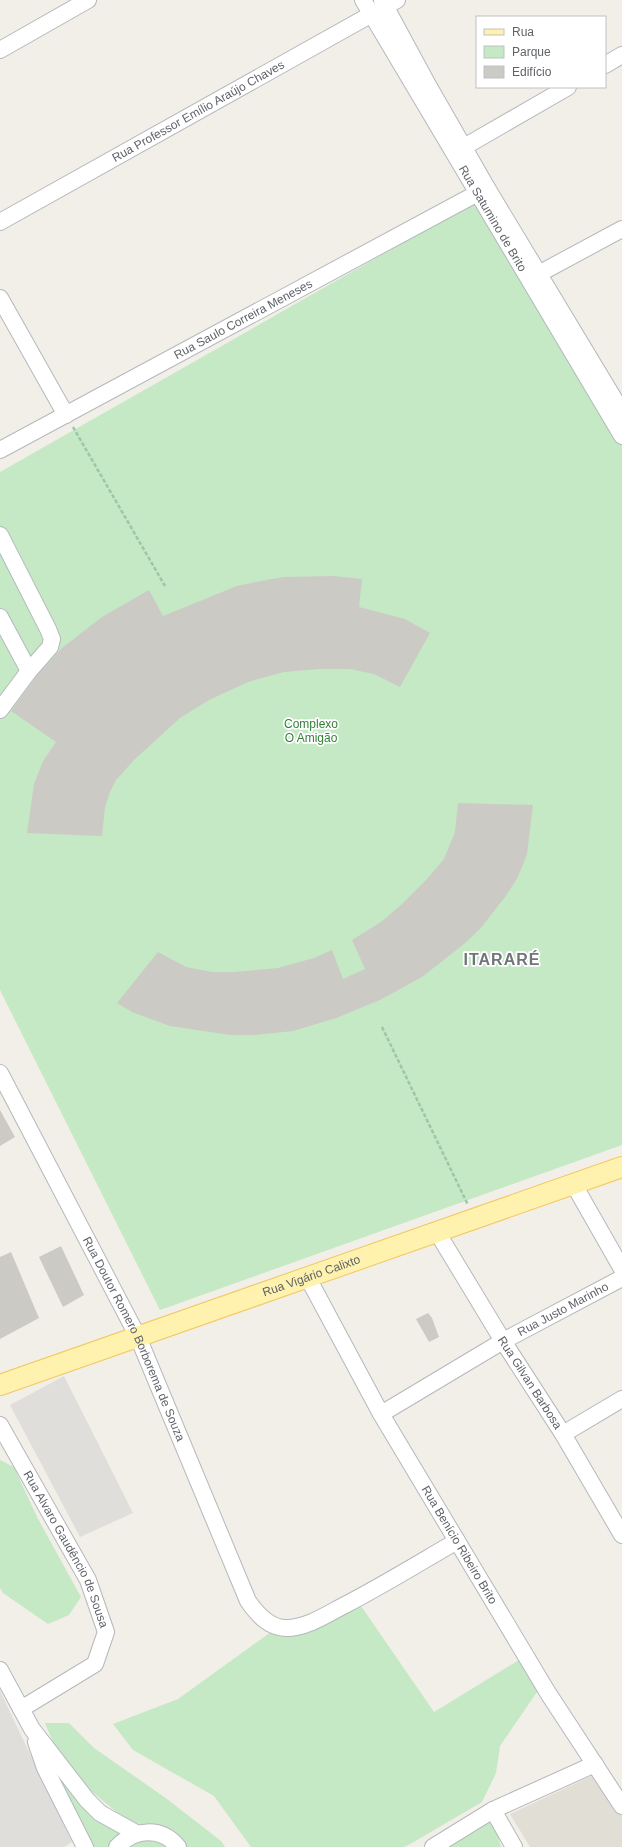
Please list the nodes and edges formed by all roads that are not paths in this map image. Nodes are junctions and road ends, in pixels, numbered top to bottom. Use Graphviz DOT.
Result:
graph roads {
  1 [pos="88,0"];
  2 [pos="363,0"];
  3 [pos="388,2"];
  4 [pos="371,15"];
  5 [pos="0,50"];
  6 [pos="622,55"];
  7 [pos="606,64"];
  8 [pos="566,88"];
  9 [pos="464,147"];
  10 [pos="482,191"];
  11 [pos="0,222"];
  12 [pos="622,229"];
  13 [pos="534,276"];
  14 [pos="0,298"];
  15 [pos="619,412"];
  16 [pos="66,415"];
  17 [pos="622,436"];
  18 [pos="0,450"];
  19 [pos="0,535"];
  20 [pos="0,617"];
  21 [pos="29,671"];
  22 [pos="1,705"];
  23 [pos="0,1073"];
  24 [pos="622,1167"];
  25 [pos="573,1184"];
  26 [pos="437,1232"];
  27 [pos="622,1269"];
  28 [pos="308,1278"];
  29 [pos="622,1278"];
  30 [pos="138,1337"];
  31 [pos="503,1341"];
  32 [pos="0,1386"];
  33 [pos="622,1399"];
  34 [pos="381,1414"];
  35 [pos="0,1425"];
  36 [pos="563,1434"];
  37 [pos="620,1525"];
  38 [pos="457,1540"];
  39 [pos="0,1670"];
  40 [pos="21,1709"];
  41 [pos="32,1729"];
  42 [pos="595,1764"];
  43 [pos="622,1806"];
  44 [pos="493,1810"];
  45 [pos="136,1833"];
  46 [pos="85,1847"];
  47 [pos="117,1847"];
  48 [pos="178,1847"];
  49 [pos="432,1847"];
  50 [pos="514,1847"];
  1 -- 5 [label="street"];
  2 -- 4 [label="street, Rua Satumino de Brito"];
  3 -- 4 [label="street, Rua Professor Emílio Araújo Chaves"];
  3 -- 9 [label="street, Rua Satumino de Brito"];
  4 -- 10 [label="street, Rua Satumino de Brito"];
  4 -- 11 [label="street, Rua Professor Emílio Araújo Chaves"];
  6 -- 7 [label="street"];
  8 -- 9 [label="street"];
  9 -- 10 [label="street, Rua Satumino de Brito"];
  10 -- 13 [label="street, Rua Satumino de Brito"];
  10 -- 16 [label="street, Rua Saulo Correira Meneses"];
  12 -- 13 [label="street"];
  13 -- 15 [label="street, Rua Satumino de Brito"];
  14 -- 16 [label="street"];
  15 -- 17 [label="street, Rua Satumino de Brito"];
  16 -- 18 [label="street, Rua Saulo Correira Meneses"];
  19 -- 21 [label="street"];
  20 -- 21 [label="street"];
  21 -- 22 [label="street"];
  23 -- 30 [label="street, Rua Doutor Romero Borborema de Souza"];
  24 -- 25 [label="main road, Rua Vigário Calixto"];
  25 -- 26 [label="main road, Rua Vigário Calixto"];
  25 -- 27 [label="street"];
  26 -- 28 [label="main road, Rua Vigário Calixto"];
  26 -- 31 [label="street, Rua Gilvan Barbosa"];
  28 -- 30 [label="main road, Rua Vigário Calixto"];
  28 -- 34 [label="street, Rua Benício Ribeiro Brito"];
  29 -- 31 [label="street, Rua Justo Marinho"];
  30 -- 32 [label="main road, Rua Vigário Calixto"];
  30 -- 38 [label="street, Rua Doutor Romero Borborema de Souza"];
  31 -- 34 [label="street, Rua Justo Marinho"];
  31 -- 36 [label="street, Rua Gilvan Barbosa"];
  33 -- 36 [label="street"];
  34 -- 38 [label="street, Rua Benício Ribeiro Brito"];
  35 -- 40 [label="street, Rua Alvaro Gaudêncio de Sousa"];
  36 -- 37 [label="street, Rua Gilvan Barbosa"];
  38 -- 42 [label="street, Rua Benício Ribeiro Brito"];
  39 -- 40 [label="street"];
  40 -- 41 [label="street"];
  41 -- 45 [label="street"];
  41 -- 46 [label="street"];
  42 -- 43 [label="street, Rua Benício Ribeiro Brito"];
  42 -- 44 [label="street"];
  44 -- 49 [label="street"];
  44 -- 50 [label="street"];
  45 -- 47 [label="street"];
  45 -- 48 [label="street"];
}
